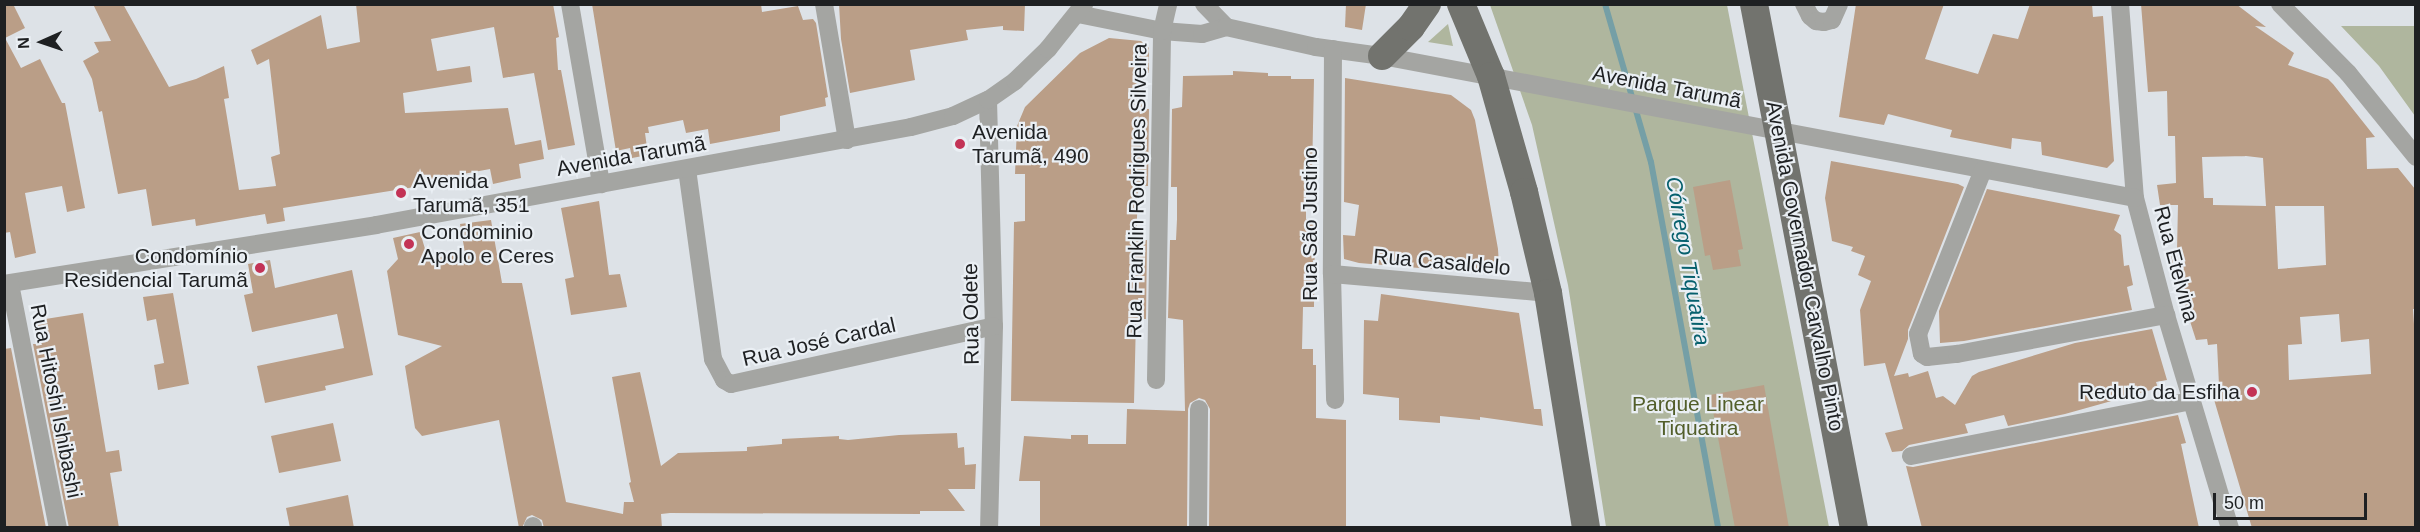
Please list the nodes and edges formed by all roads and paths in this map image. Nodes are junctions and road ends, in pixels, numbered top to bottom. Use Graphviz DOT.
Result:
graph roads {
  1 [pos="570,4"];
  2 [pos="824,4"];
  3 [pos="1168,4"];
  4 [pos="1204,4"];
  5 [pos="1427,4"];
  6 [pos="1461,4"];
  7 [pos="1754,4"];
  8 [pos="1804,4"];
  9 [pos="1839,4"];
  10 [pos="2120,4"];
  11 [pos="2280,4"];
  12 [pos="1081,9"];
  13 [pos="1226,27"];
  14 [pos="1162,31"];
  15 [pos="1333,49"];
  16 [pos="1382,56"];
  17 [pos="1491,76"];
  18 [pos="988,100"];
  19 [pos="1780,131"];
  20 [pos="847,140"];
  21 [pos="2415,157"];
  22 [pos="687,170"];
  23 [pos="1983,170"];
  24 [pos="601,184"];
  25 [pos="2135,198"];
  26 [pos="1332,274"];
  27 [pos="7,284"];
  28 [pos="1548,293"];
  29 [pos="2166,315"];
  30 [pos="10,316"];
  31 [pos="994,326"];
  32 [pos="1156,380"];
  33 [pos="1335,400"];
  34 [pos="2192,402"];
  35 [pos="1199,409"];
  36 [pos="1911,456"];
  37 [pos="58,528"];
  38 [pos="989,528"];
  39 [pos="1198,528"];
  40 [pos="1586,528"];
  41 [pos="1854,528"];
  42 [pos="2230,528"];
  1 -- 24 [label="street"];
  2 -- 20 [label="street"];
  3 -- 14 [label="street, Rua Franklin Rodrigues Silveira"];
  4 -- 13 [label="street"];
  5 -- 16 [label="main road"];
  6 -- 17 [label="main road"];
  7 -- 19 [label="main road, Avenida Governador Carvalho Pinto"];
  8 -- 9 [label="street"];
  10 -- 25 [label="street, Rua Etelvina"];
  11 -- 21 [label="street"];
  12 -- 14 [label="street, Avenida Tarumã"];
  12 -- 18 [label="street, Avenida Tarumã"];
  13 -- 14 [label="street, Avenida Tarumã"];
  13 -- 15 [label="street, Avenida Tarumã"];
  14 -- 32 [label="street, Rua Franklin Rodrigues Silveira"];
  15 -- 16 [label="street, Avenida Tarumã"];
  15 -- 26 [label="street, Rua São Justino"];
  16 -- 17 [label="street, Avenida Tarumã"];
  17 -- 19 [label="street, Avenida Tarumã"];
  17 -- 28 [label="main road"];
  18 -- 20 [label="street, Avenida Tarumã"];
  18 -- 31 [label="street, Rua Odete"];
  19 -- 23 [label="street, Avenida Tarumã"];
  19 -- 41 [label="main road, Avenida Governador Carvalho Pinto"];
  20 -- 22 [label="street, Avenida Tarumã"];
  22 -- 24 [label="street, Avenida Tarumã"];
  22 -- 31 [label="street, Rua José Cardal"];
  23 -- 25 [label="street, Avenida Tarumã"];
  23 -- 29 [label="street"];
  24 -- 27 [label="street, Avenida Tarumã"];
  25 -- 29 [label="street, Rua Etelvina"];
  26 -- 28 [label="street, Rua Casaldelo"];
  26 -- 33 [label="street, Rua São Justino"];
  27 -- 30 [label="street, Rua Hitoshi Ishibashi"];
  28 -- 40 [label="main road"];
  29 -- 34 [label="street, Rua Etelvina"];
  30 -- 37 [label="street, Rua Hitoshi Ishibashi"];
  31 -- 38 [label="street, Rua Odete"];
  34 -- 36 [label="street"];
  34 -- 42 [label="street, Rua Etelvina"];
  35 -- 39 [label="street"];
}
